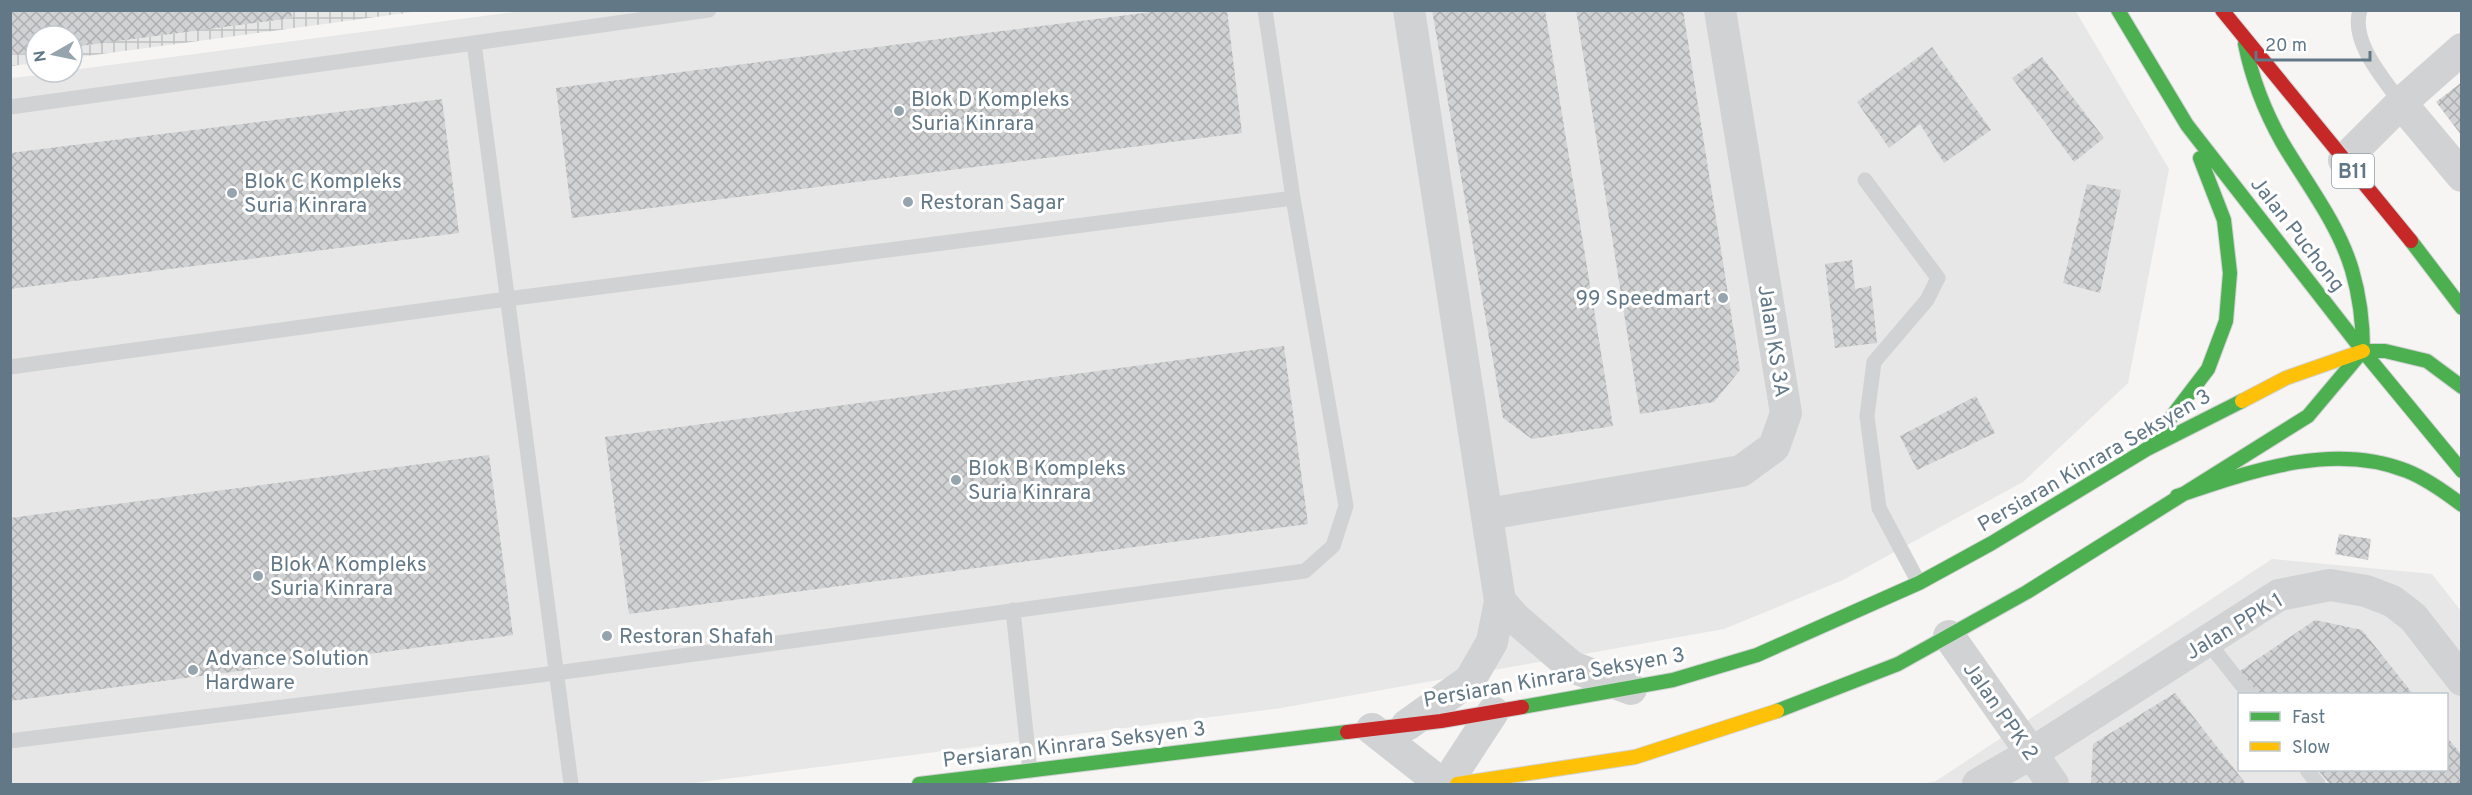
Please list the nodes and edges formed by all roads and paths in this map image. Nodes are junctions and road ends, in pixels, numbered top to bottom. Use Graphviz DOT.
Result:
graph roads {
  1 [pos="709,10"];
  2 [pos="1265,10"];
  3 [pos="1409,10"];
  4 [pos="1719,10"];
  5 [pos="2118,10"];
  6 [pos="2222,10"];
  7 [pos="2360,10"];
  8 [pos="2243,36"];
  9 [pos="474,43"];
  10 [pos="2462,49"];
  11 [pos="2401,103"];
  12 [pos="10,106"];
  13 [pos="2187,125"];
  14 [pos="2344,160"];
  15 [pos="2462,176"];
  16 [pos="1865,180"];
  17 [pos="1293,198"];
  18 [pos="507,299"];
  19 [pos="2462,308"];
  20 [pos="2362,351"];
  21 [pos="10,367"];
  22 [pos="2462,387"];
  23 [pos="2147,449"];
  24 [pos="2462,471"];
  25 [pos="2177,496"];
  26 [pos="2462,505"];
  27 [pos="1488,514"];
  28 [pos="1919,583"];
  29 [pos="1500,601"];
  30 [pos="1013,610"];
  31 [pos="1949,636"];
  32 [pos="2207,641"];
  33 [pos="556,673"];
  34 [pos="2462,680"];
  35 [pos="1631,689"];
  36 [pos="2248,693"];
  37 [pos="1493,712"];
  38 [pos="1407,725"];
  39 [pos="1372,729"];
  40 [pos="10,741"];
  41 [pos="2032,769"];
  42 [pos="1030,771"];
  43 [pos="2308,771"];
  44 [pos="571,784"];
  45 [pos="919,784"];
  46 [pos="1444,784"];
  47 [pos="1457,784"];
  48 [pos="1978,784"];
  49 [pos="2054,784"];
  50 [pos="2318,784"];
  1 -- 9 [label="lane"];
  2 -- 17 [label="lane"];
  3 -- 27 [label="street"];
  4 -- 27 [label="street, Jalan KS 3A"];
  5 -- 13 [label="main road, Jalan Puchong"];
  6 -- 8 [label="main road, B11"];
  7 -- 11 [label="lane"];
  8 -- 14 [label="main road, B11"];
  8 -- 20 [label="main road"];
  9 -- 12 [label="lane"];
  9 -- 18 [label="lane"];
  10 -- 11 [label="street"];
  11 -- 14 [label="street"];
  11 -- 15 [label="street"];
  13 -- 20 [label="main road, Jalan Puchong"];
  13 -- 23 [label="main road"];
  14 -- 19 [label="main road, B11"];
  16 -- 28 [label="lane"];
  17 -- 18 [label="lane"];
  17 -- 30 [label="lane"];
  18 -- 21 [label="lane"];
  18 -- 33 [label="lane"];
  20 -- 22 [label="main road"];
  20 -- 23 [label="main road, Persiaran Kinrara Seksyen 3"];
  20 -- 24 [label="main road, Jalan Puchong"];
  20 -- 25 [label="main road"];
  23 -- 28 [label="main road, Persiaran Kinrara Seksyen 3"];
  25 -- 26 [label="main road"];
  25 -- 31 [label="main road"];
  27 -- 29 [label="street"];
  28 -- 35 [label="main road, Persiaran Kinrara Seksyen 3"];
  29 -- 35 [label="street"];
  29 -- 38 [label="street"];
  30 -- 33 [label="lane"];
  30 -- 42 [label="lane"];
  31 -- 41 [label="street, Jalan PPK 2"];
  31 -- 47 [label="main road"];
  32 -- 34 [label="street, Jalan PPK 1"];
  32 -- 36 [label="lane"];
  32 -- 41 [label="street, Jalan PPK 1"];
  33 -- 40 [label="lane"];
  33 -- 44 [label="lane"];
  35 -- 37 [label="main road, Persiaran Kinrara Seksyen 3"];
  37 -- 38 [label="main road, Persiaran Kinrara Seksyen 3"];
  37 -- 46 [label="street"];
  38 -- 39 [label="main road, Persiaran Kinrara Seksyen 3"];
  39 -- 42 [label="main road, Persiaran Kinrara Seksyen 3"];
  39 -- 46 [label="street"];
  41 -- 48 [label="street, Jalan PPK 1"];
  41 -- 49 [label="street, Jalan PPK 2"];
  42 -- 45 [label="main road, Persiaran Kinrara Seksyen 3"];
  43 -- 50 [label="lane"];
}
